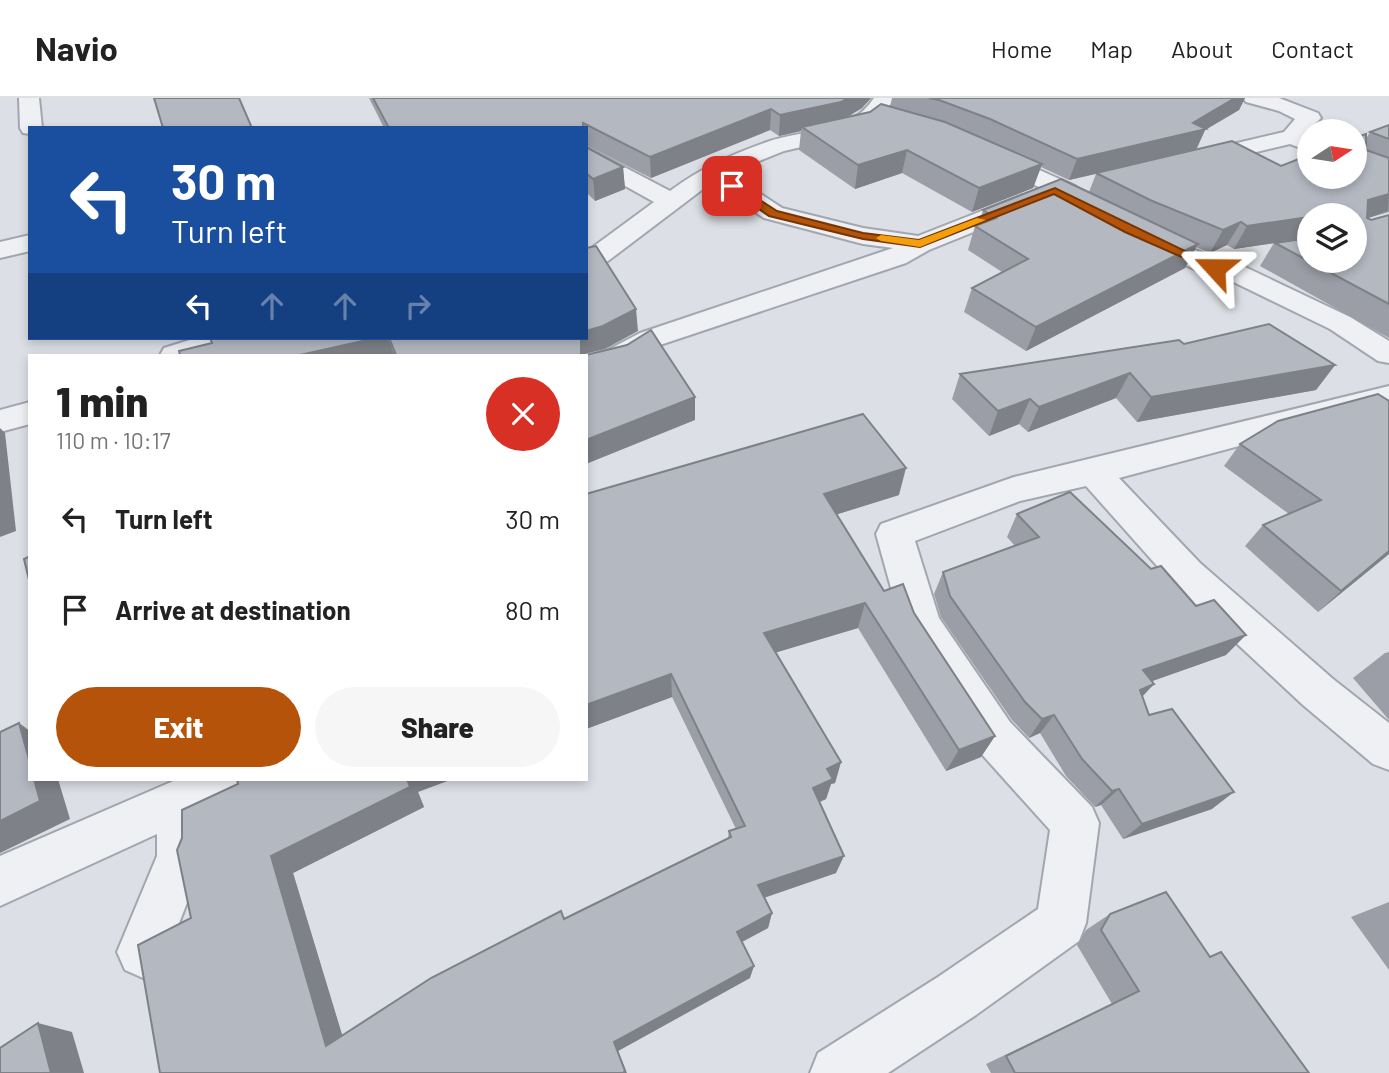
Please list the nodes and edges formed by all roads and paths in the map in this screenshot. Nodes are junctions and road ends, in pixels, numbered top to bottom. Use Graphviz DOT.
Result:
graph roads {
  1 [pos="29,98"];
  2 [pos="1253,98"];
  3 [pos="878,107"];
  4 [pos="1309,119"];
  5 [pos="899,122"];
  6 [pos="31,126"];
  7 [pos="1297,141"];
  8 [pos="962,142"];
  9 [pos="588,154"];
  10 [pos="1172,165"];
  11 [pos="711,172"];
  12 [pos="1060,191"];
  13 [pos="1092,197"];
  14 [pos="671,202"];
  15 [pos="1116,223"];
  16 [pos="28,243"];
  17 [pos="920,244"];
  18 [pos="0,250"];
  19 [pos="1263,257"];
  20 [pos="588,260"];
  21 [pos="1215,263"];
  22 [pos="219,340"];
  23 [pos="178,354"];
  24 [pos="1389,354"];
  25 [pos="588,366"];
  26 [pos="1389,396"];
  27 [pos="28,414"];
  28 [pos="0,421"];
  29 [pos="1093,472"];
  30 [pos="1389,750"];
  31 [pos="224,781"];
  32 [pos="181,800"];
  33 [pos="0,881"];
  34 [pos="143,952"];
  35 [pos="838,1073"];
  1 -- 6 [label="street"];
  2 -- 4 [label="street"];
  3 -- 5 [label="street"];
  3 -- 11 [label="street"];
  7 -- 10 [label="street"];
  8 -- 12 [label="street"];
  9 -- 14 [label="street"];
  11 -- 14 [label="street"];
  11 -- 17 [label="street"];
  12 -- 13 [label="street"];
  12 -- 17 [label="street"];
  14 -- 20 [label="street"];
  15 -- 21 [label="street"];
  16 -- 18 [label="street"];
  17 -- 25 [label="street"];
  19 -- 21 [label="street"];
  21 -- 24 [label="street"];
  22 -- 23 [label="street"];
  26 -- 29 [label="street"];
  27 -- 28 [label="street"];
  29 -- 30 [label="street"];
  29 -- 35 [label="street"];
  31 -- 32 [label="street"];
  32 -- 33 [label="street"];
  32 -- 34 [label="street"];
}
